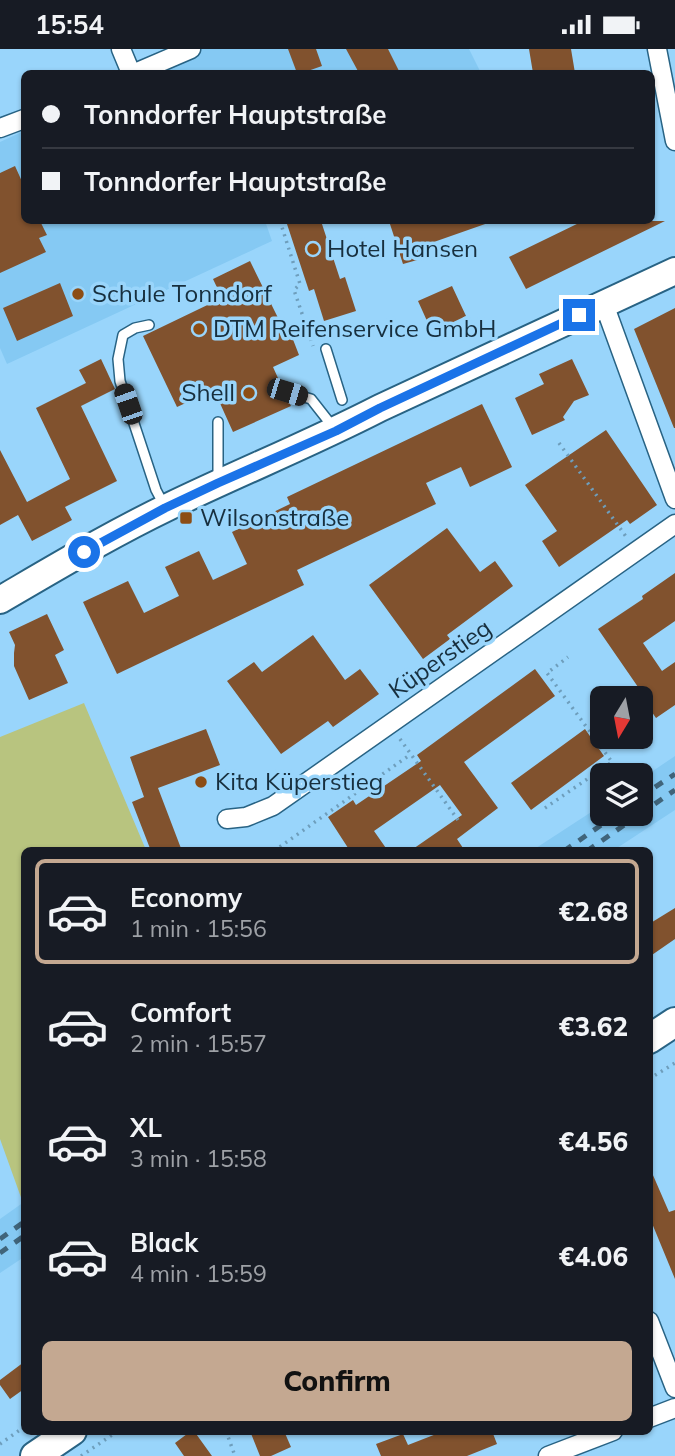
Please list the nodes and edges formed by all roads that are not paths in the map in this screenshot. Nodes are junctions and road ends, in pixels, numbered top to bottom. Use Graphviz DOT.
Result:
graph roads {
  1 [pos="121,49"];
  2 [pos="191,49"];
  3 [pos="657,49"];
  4 [pos="132,70"];
  5 [pos="140,70"];
  6 [pos="21,120"];
  7 [pos="0,128"];
  8 [pos="675,141"];
  9 [pos="675,271"];
  10 [pos="604,304"];
  11 [pos="149,325"];
  12 [pos="326,349"];
  13 [pos="287,392"];
  14 [pos="342,400"];
  15 [pos="218,422"];
  16 [pos="336,431"];
  17 [pos="218,483"];
  18 [pos="675,499"];
  19 [pos="165,508"];
  20 [pos="675,524"];
  21 [pos="0,600"];
  22 [pos="227,818"];
  23 [pos="653,1331"];
  24 [pos="675,1388"];
  25 [pos="675,1408"];
  26 [pos="653,1416"];
  27 [pos="66,1435"];
  28 [pos="603,1435"];
  29 [pos="35,1456"];
  30 [pos="548,1456"];
  1 -- 4 [label="street"];
  2 -- 5 [label="street"];
  3 -- 8 [label="street"];
  6 -- 7 [label="street"];
  9 -- 10 [label="main road"];
  10 -- 16 [label="main road"];
  10 -- 18 [label="street"];
  11 -- 19 [label="lane"];
  12 -- 14 [label="lane"];
  13 -- 16 [label="lane"];
  15 -- 17 [label="lane"];
  16 -- 17 [label="main road"];
  17 -- 19 [label="main road"];
  19 -- 21 [label="main road"];
  20 -- 22 [label="street, Küperstieg"];
  23 -- 24 [label="street"];
  25 -- 26 [label="street"];
  27 -- 29 [label="main road"];
  28 -- 30 [label="street"];
}
